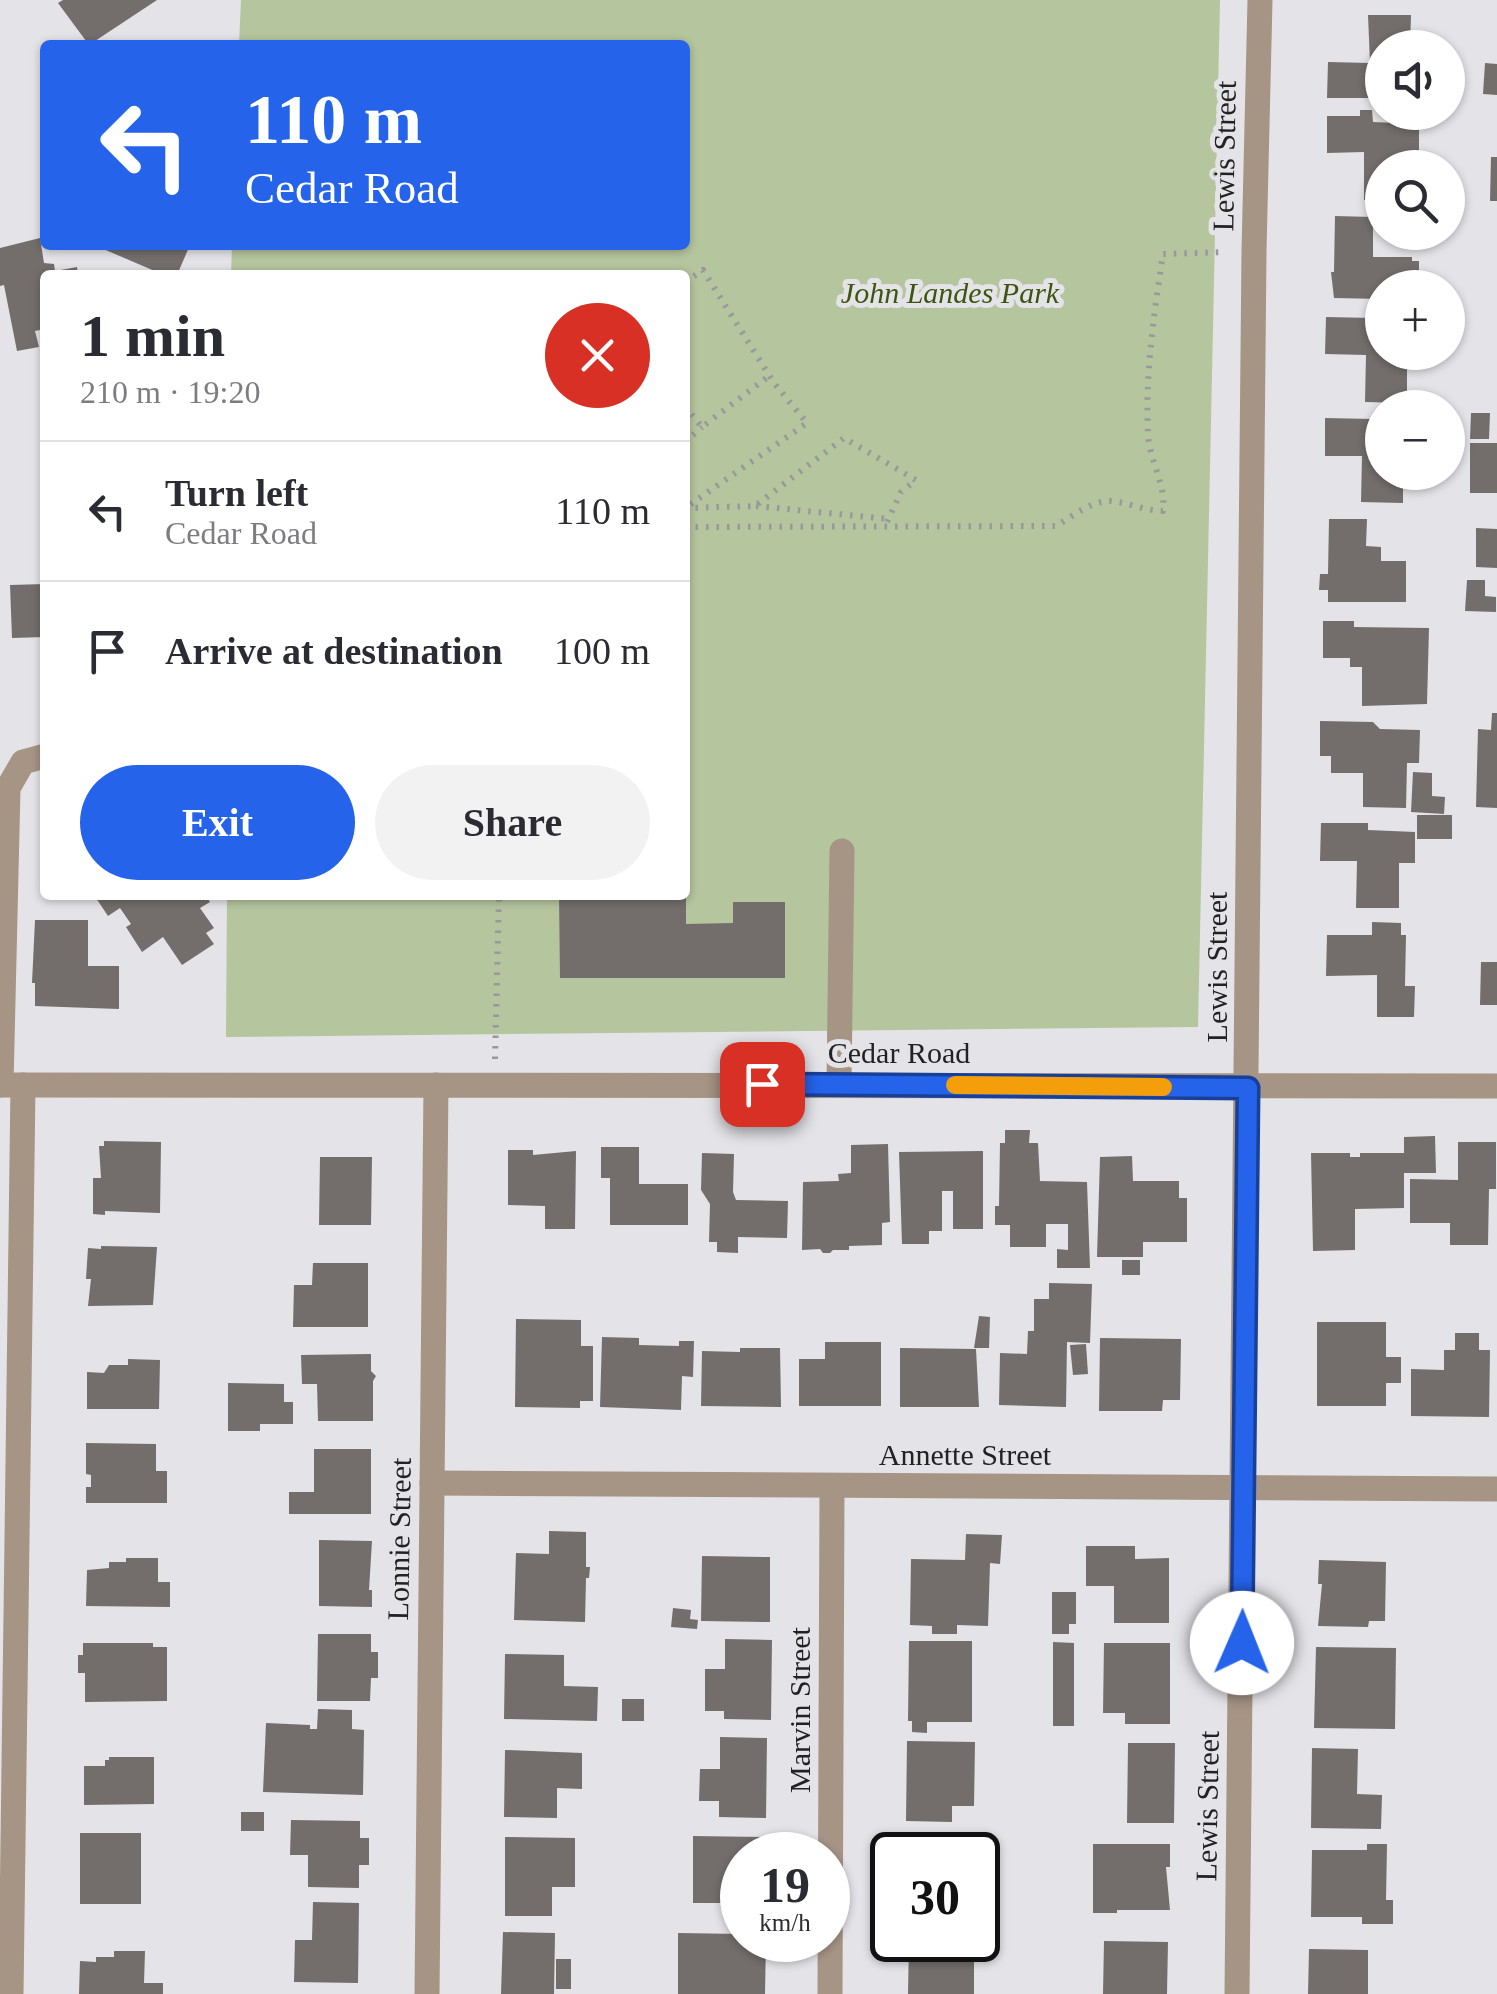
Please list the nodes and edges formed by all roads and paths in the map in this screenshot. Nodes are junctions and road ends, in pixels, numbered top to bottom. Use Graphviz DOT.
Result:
graph roads {
  1 [pos="1260,0"];
  2 [pos="1254,251"];
  3 [pos="690,279"];
  4 [pos="769,376"];
  5 [pos="690,412"];
  6 [pos="702,427"];
  7 [pos="690,438"];
  8 [pos="690,504"];
  9 [pos="755,506"];
  10 [pos="690,508"];
  11 [pos="886,522"];
  12 [pos="690,527"];
  13 [pos="40,757"];
  14 [pos="842,850"];
  15 [pos="498,900"];
  16 [pos="839,1084"];
  17 [pos="8,1085"];
  18 [pos="436,1085"];
  19 [pos="494,1085"];
  20 [pos="1497,1086"];
  21 [pos="1248,1088"];
  22 [pos="432,1483"];
  23 [pos="832,1487"];
  24 [pos="1244,1487"];
  25 [pos="1497,1490"];
  26 [pos="11,1994"];
  27 [pos="427,1994"];
  28 [pos="830,1994"];
  29 [pos="1237,1994"];
  1 -- 2 [label="street, Lewis Street"];
  2 -- 11 [label="path"];
  2 -- 21 [label="street, Lewis Street"];
  3 -- 4 [label="path"];
  4 -- 6 [label="path"];
  4 -- 8 [label="path"];
  5 -- 6 [label="path"];
  6 -- 7 [label="path"];
  9 -- 10 [label="path"];
  9 -- 11 [label="path"];
  9 -- 11 [label="path"];
  11 -- 12 [label="path"];
  13 -- 17 [label="street"];
  14 -- 16 [label="street"];
  15 -- 19 [label="path"];
  16 -- 19 [label="street, Cedar Road"];
  16 -- 21 [label="street, Cedar Road"];
  17 -- 18 [label="street, Cedar Road"];
  17 -- 26 [label="street"];
  18 -- 19 [label="street, Cedar Road"];
  18 -- 22 [label="street, Lonnie Street"];
  20 -- 21 [label="street, Cedar Road"];
  21 -- 24 [label="street, Lewis Street"];
  22 -- 23 [label="street, Annette Street"];
  22 -- 27 [label="street, Lonnie Street"];
  23 -- 24 [label="street, Annette Street"];
  23 -- 28 [label="street, Marvin Street"];
  24 -- 25 [label="street, Annette Street"];
  24 -- 29 [label="street, Lewis Street"];
}
